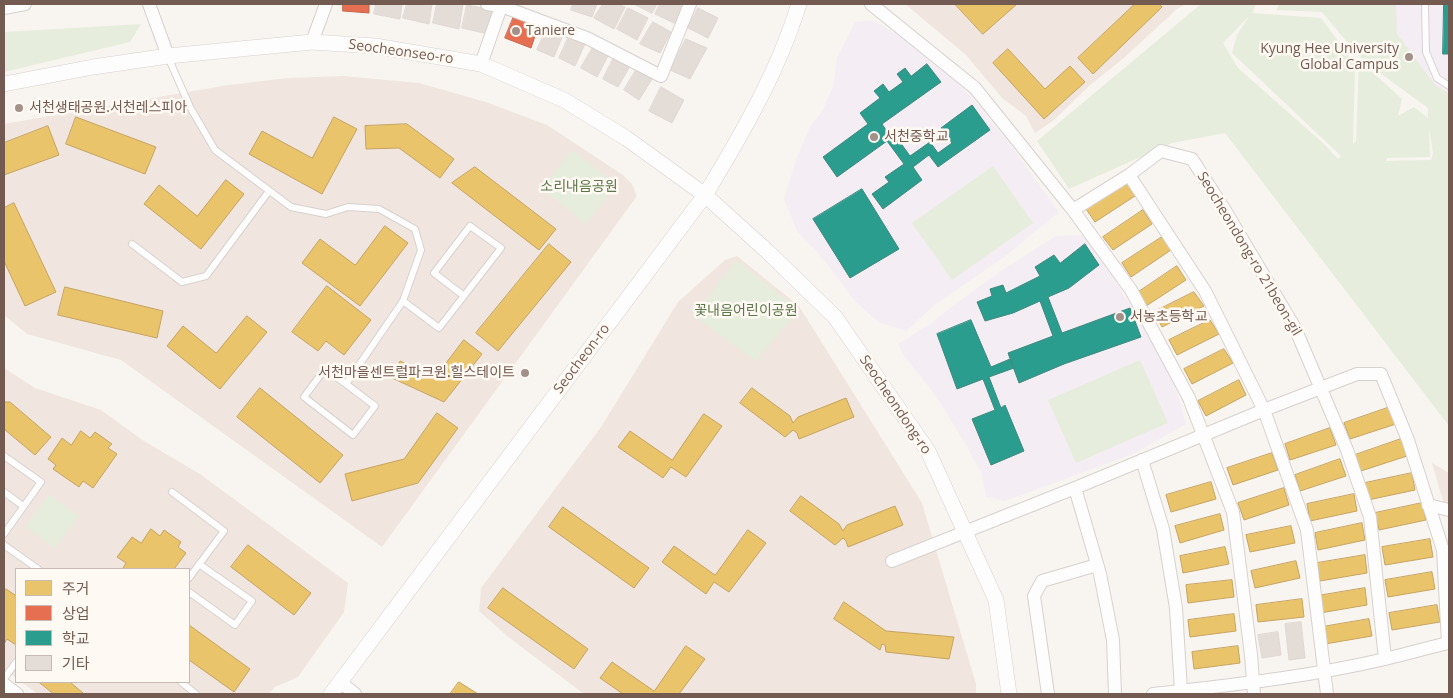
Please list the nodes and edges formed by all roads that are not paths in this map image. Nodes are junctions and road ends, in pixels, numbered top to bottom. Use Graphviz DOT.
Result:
graph roads {
  1 [pos="24,4"];
  2 [pos="149,4"];
  3 [pos="326,4"];
  4 [pos="487,4"];
  5 [pos="690,4"];
  6 [pos="799,4"];
  7 [pos="870,4"];
  8 [pos="1425,4"];
  9 [pos="501,5"];
  10 [pos="4,8"];
  11 [pos="312,42"];
  12 [pos="168,56"];
  13 [pos="481,64"];
  14 [pos="4,84"];
  15 [pos="1449,86"];
  16 [pos="1129,175"];
  17 [pos="270,191"];
  18 [pos="705,195"];
  19 [pos="1073,210"];
  20 [pos="132,244"];
  21 [pos="464,296"];
  22 [pos="404,301"];
  23 [pos="346,384"];
  24 [pos="1321,388"];
  25 [pos="1264,410"];
  26 [pos="1203,435"];
  27 [pos="4,456"];
  28 [pos="1142,460"];
  29 [pos="1075,488"];
  30 [pos="4,492"];
  31 [pos="172,492"];
  32 [pos="1428,505"];
  33 [pos="23,506"];
  34 [pos="1449,510"];
  35 [pos="966,531"];
  36 [pos="4,534"];
  37 [pos="4,545"];
  38 [pos="892,560"];
  39 [pos="199,564"];
  40 [pos="1097,565"];
  41 [pos="37,568"];
  42 [pos="190,577"];
  43 [pos="190,593"];
  44 [pos="1448,632"];
  45 [pos="1385,659"];
  46 [pos="15,664"];
  47 [pos="1325,670"];
  48 [pos="4,680"];
  49 [pos="182,683"];
  50 [pos="4,684"];
  51 [pos="335,688"];
  52 [pos="1253,688"];
  53 [pos="1181,691"];
  54 [pos="17,694"];
  55 [pos="196,694"];
  56 [pos="355,694"];
  57 [pos="1009,694"];
  58 [pos="1048,694"];
  59 [pos="1115,694"];
  60 [pos="1152,694"];
  61 [pos="1326,694"];
  1 -- 10 [label="street"];
  2 -- 12 [label="street"];
  3 -- 11 [label="street"];
  4 -- 9 [label="street"];
  5 -- 9 [label="street"];
  6 -- 18 [label="street, Seocheon-ro"];
  7 -- 19 [label="street"];
  8 -- 15 [label="lane"];
  9 -- 13 [label="street"];
  11 -- 12 [label="street, Seocheonseo-ro"];
  11 -- 13 [label="street, Seocheonseo-ro"];
  12 -- 14 [label="street, Seocheonseo-ro"];
  12 -- 17 [label="lane"];
  13 -- 18 [label="street, Seocheonseo-ro"];
  16 -- 19 [label="street, Seocheondong-ro 21beon-gil"];
  16 -- 24 [label="street, Seocheondong-ro 21beon-gil"];
  16 -- 25 [label="street"];
  17 -- 20 [label="lane"];
  17 -- 22 [label="lane"];
  18 -- 35 [label="street, Seocheondong-ro"];
  18 -- 51 [label="street, Seocheon-ro"];
  19 -- 26 [label="street"];
  21 -- 21 [label="lane"];
  21 -- 22 [label="lane"];
  22 -- 23 [label="lane"];
  23 -- 23 [label="lane"];
  24 -- 25 [label="street"];
  24 -- 32 [label="street"];
  24 -- 45 [label="street, Seocheondong-ro 21beon-gil"];
  25 -- 26 [label="street"];
  25 -- 47 [label="street"];
  26 -- 28 [label="street"];
  26 -- 52 [label="street"];
  27 -- 33 [label="lane"];
  28 -- 29 [label="street"];
  28 -- 53 [label="street"];
  29 -- 35 [label="street"];
  29 -- 40 [label="street"];
  30 -- 33 [label="lane"];
  31 -- 39 [label="lane"];
  32 -- 34 [label="street"];
  32 -- 44 [label="street"];
  33 -- 36 [label="lane"];
  35 -- 38 [label="street"];
  35 -- 57 [label="street, Seocheondong-ro"];
  37 -- 41 [label="lane"];
  39 -- 42 [label="lane"];
  39 -- 43 [label="lane"];
  40 -- 58 [label="street"];
  40 -- 59 [label="street"];
  44 -- 45 [label="street"];
  45 -- 47 [label="street"];
  46 -- 48 [label="lane"];
  47 -- 52 [label="street"];
  47 -- 61 [label="street"];
  49 -- 55 [label="lane"];
  50 -- 54 [label="street"];
  51 -- 56 [label="street"];
  52 -- 53 [label="street"];
  53 -- 60 [label="street"];
}
